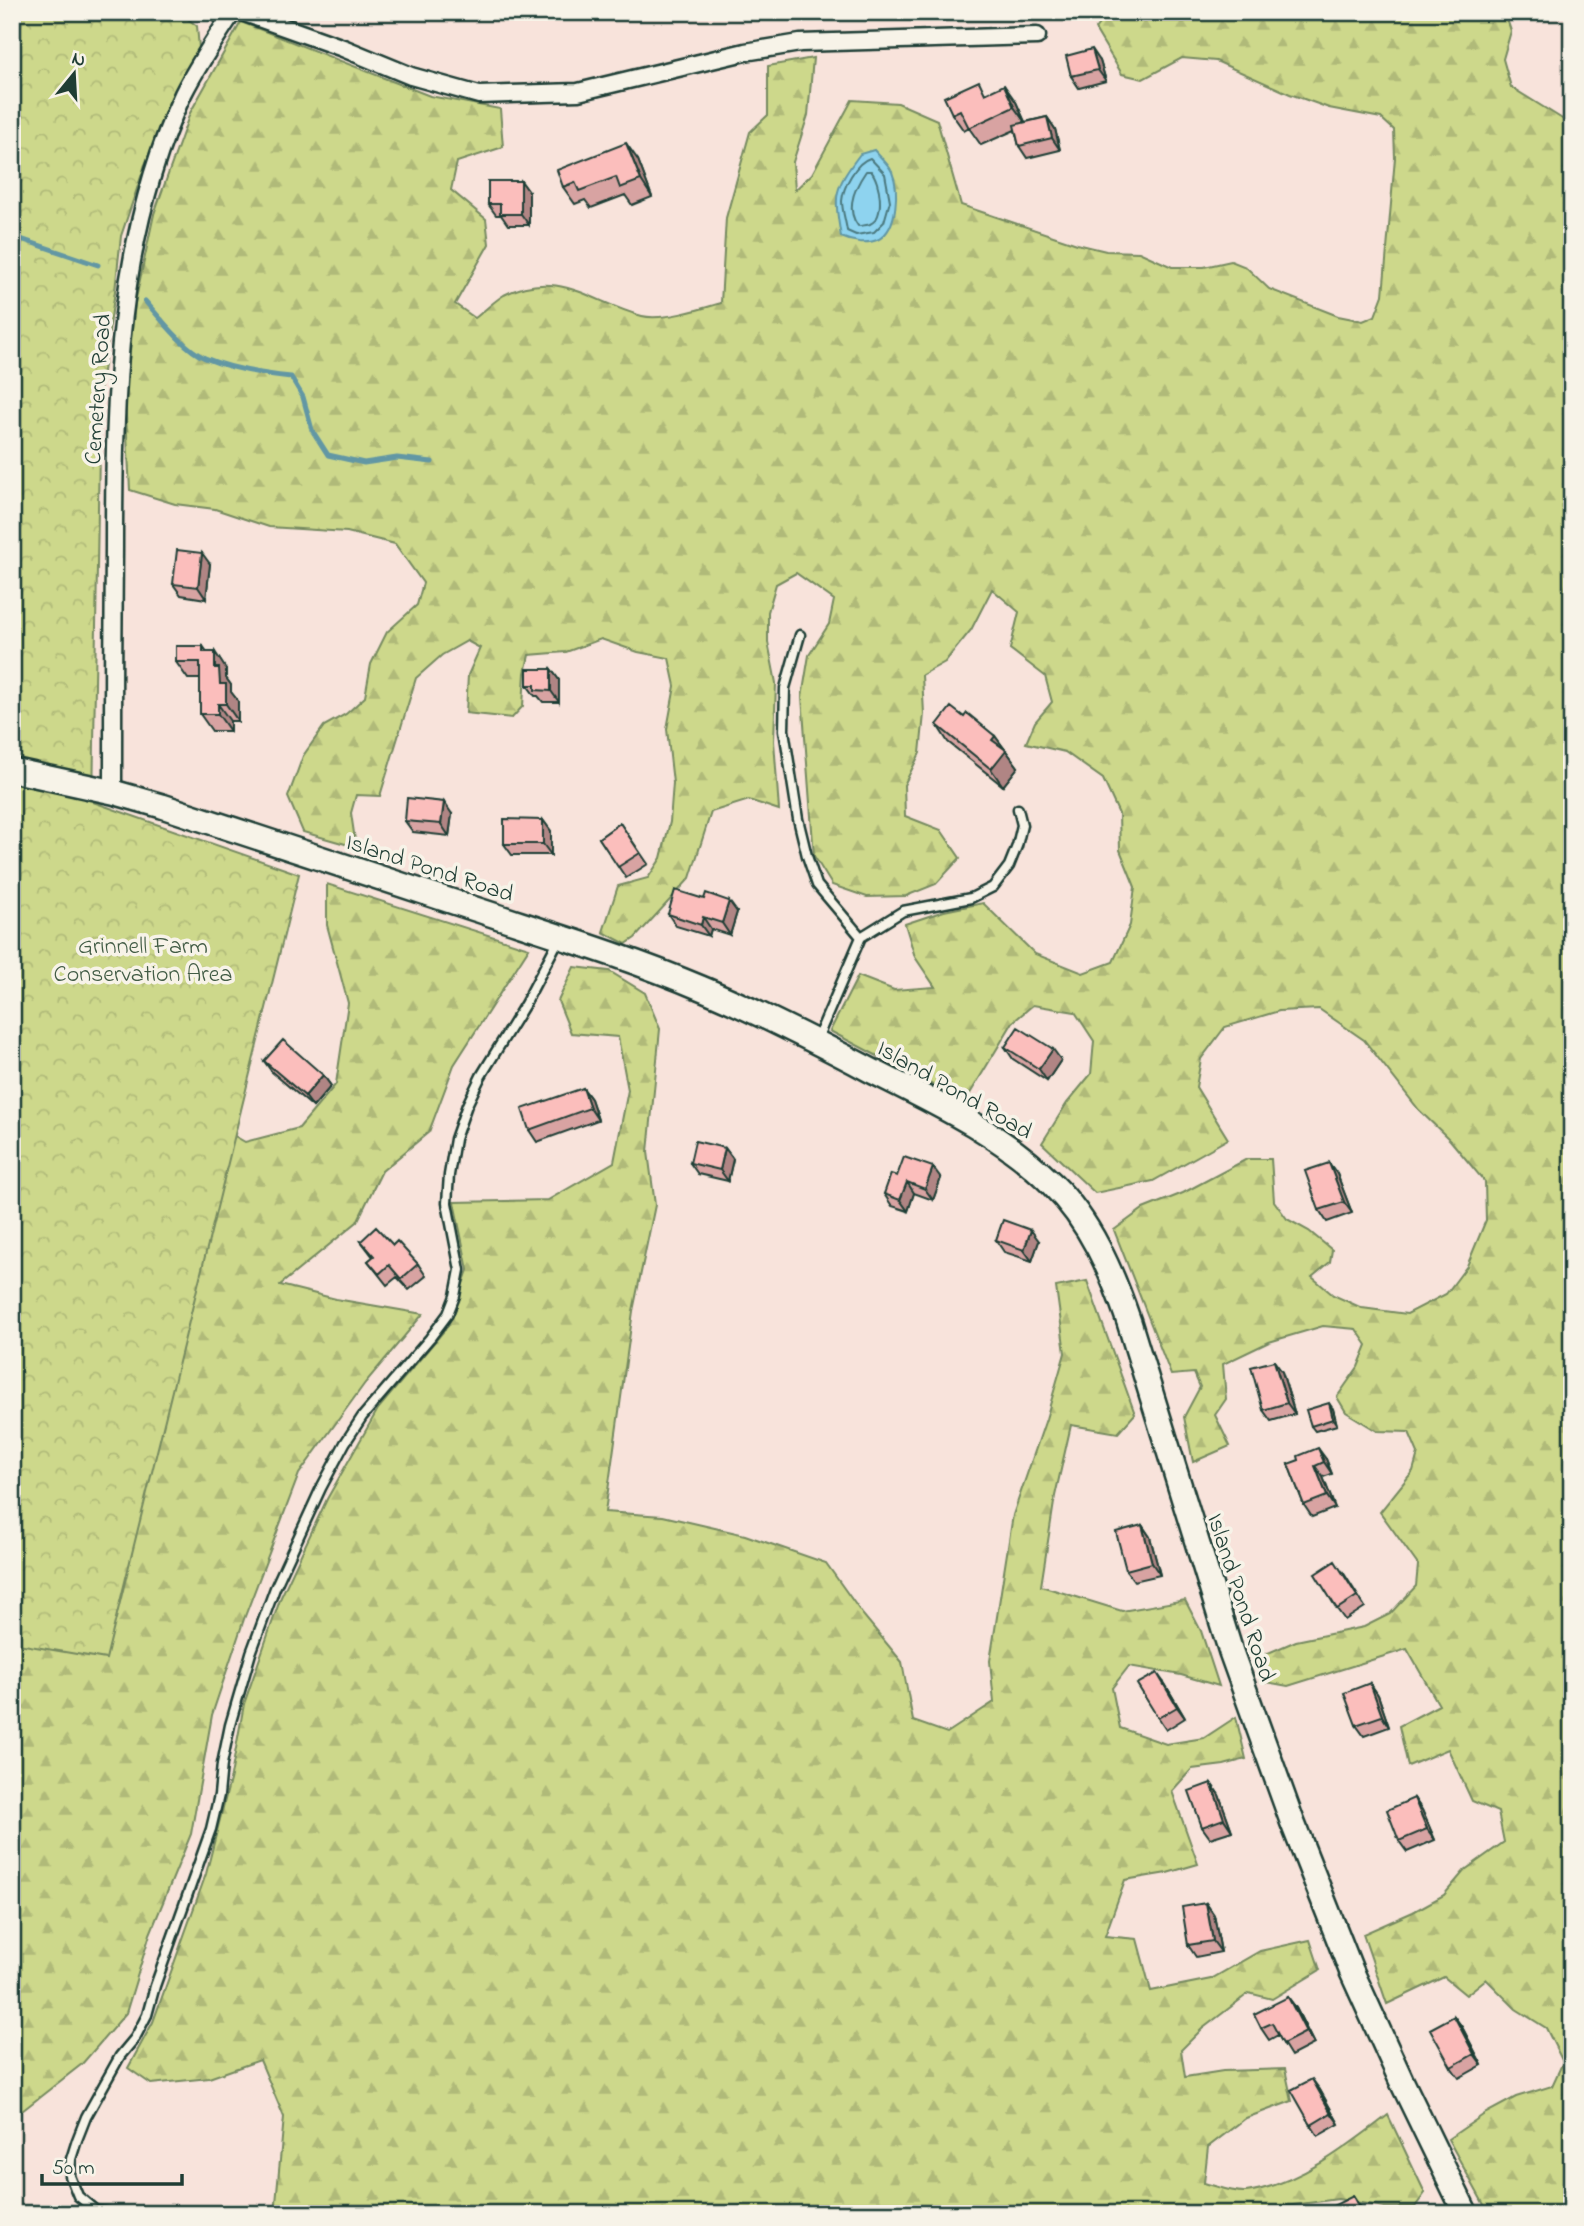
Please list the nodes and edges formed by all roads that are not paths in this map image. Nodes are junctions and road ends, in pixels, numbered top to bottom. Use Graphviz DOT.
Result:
graph roads {
  1 [pos="233,12"];
  2 [pos="242,12"];
  3 [pos="1037,36"];
  4 [pos="800,635"];
  5 [pos="12,771"];
  6 [pos="113,792"];
  7 [pos="1018,809"];
  8 [pos="560,937"];
  9 [pos="862,937"];
  10 [pos="816,1042"];
  11 [pos="123,2214"];
  12 [pos="1466,2214"];
  1 -- 6 [label="street, Cemetery Road"];
  2 -- 3 [label="street"];
  4 -- 9 [label="lane"];
  5 -- 6 [label="street, Island Pond Road"];
  6 -- 8 [label="street, Island Pond Road"];
  7 -- 9 [label="lane"];
  8 -- 10 [label="street, Island Pond Road"];
  8 -- 11 [label="lane"];
  9 -- 10 [label="lane"];
  10 -- 12 [label="street, Island Pond Road"];
}
